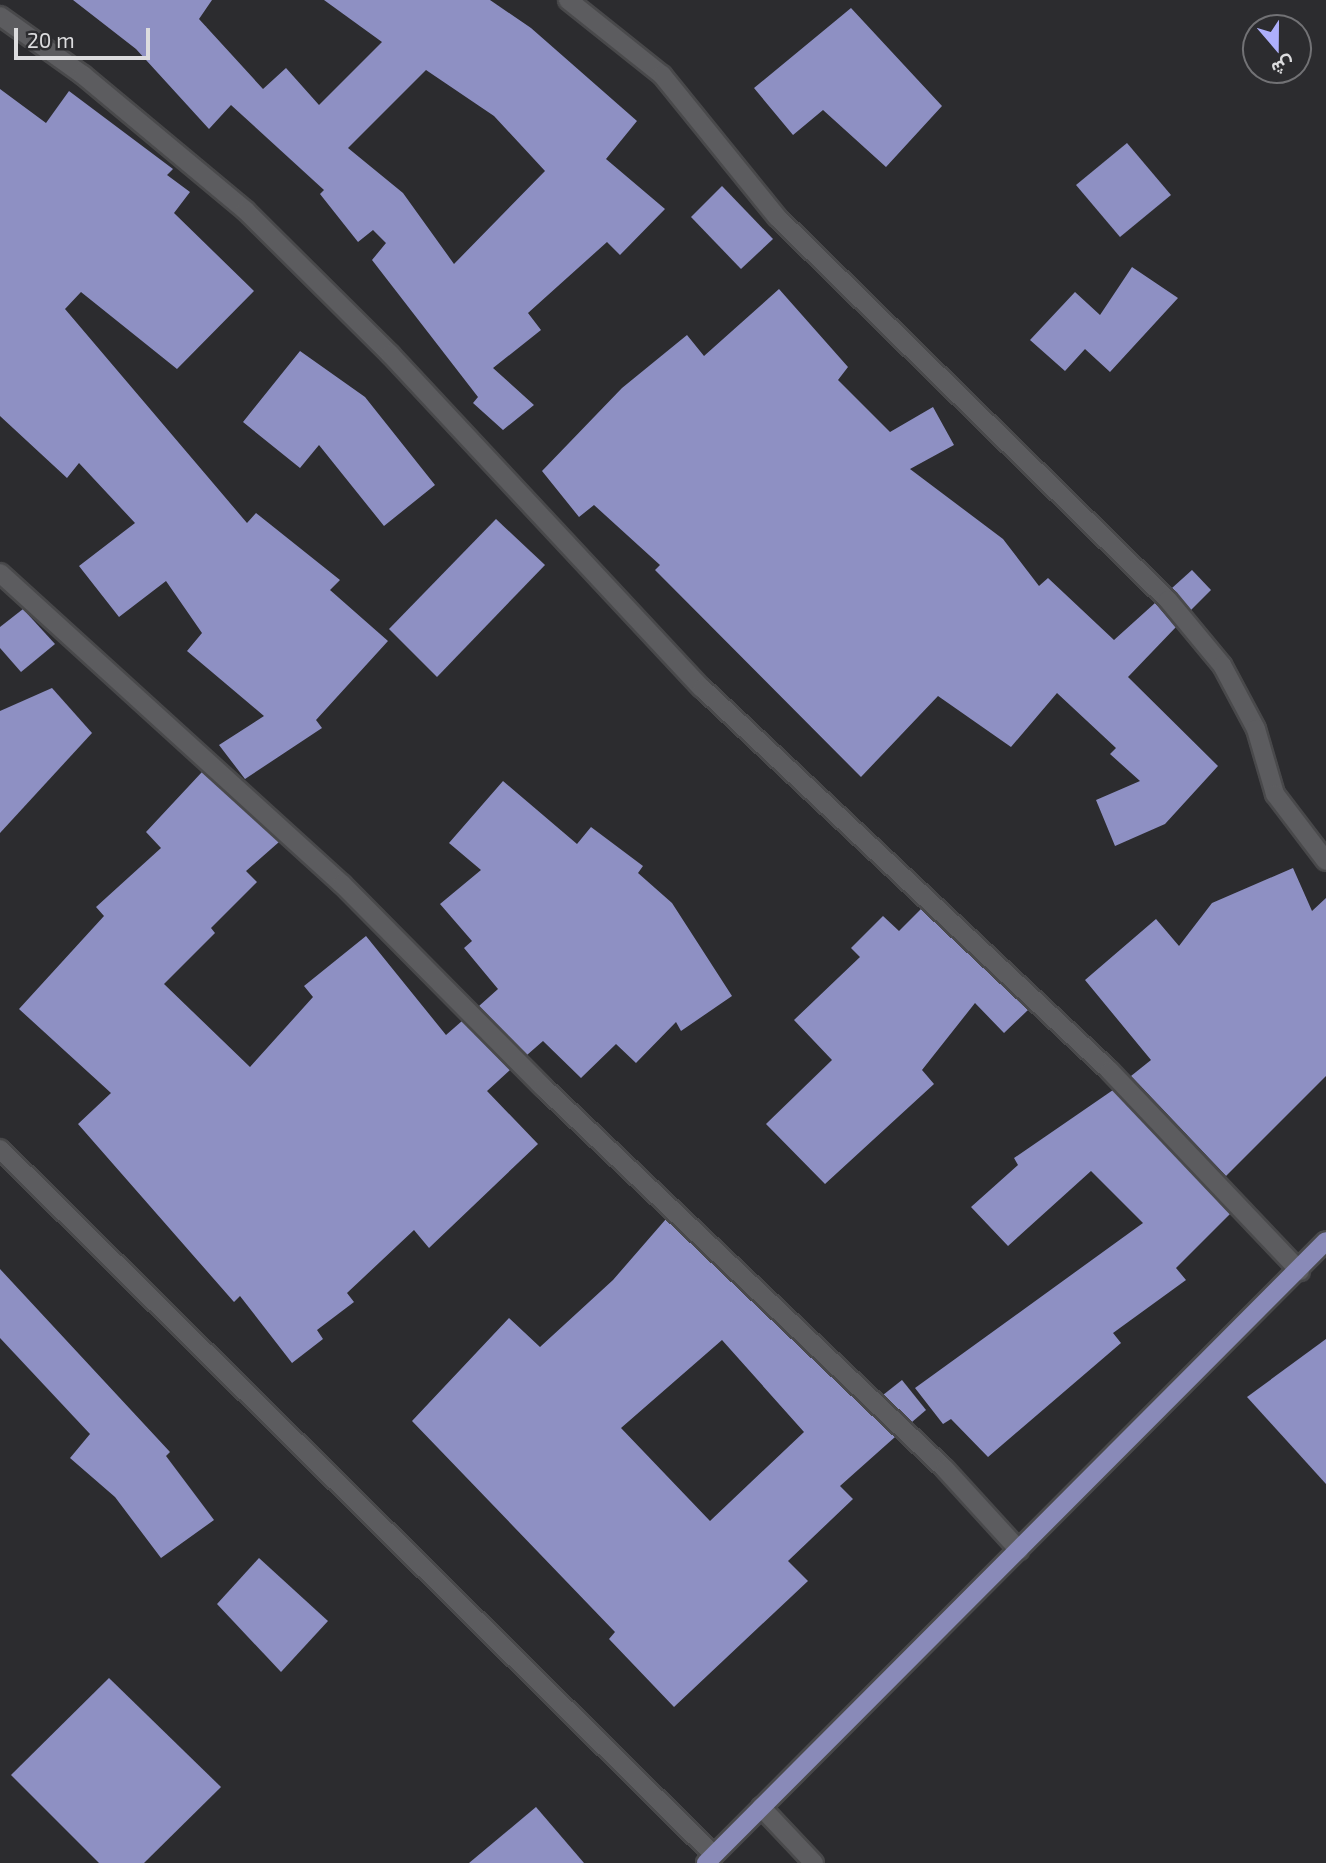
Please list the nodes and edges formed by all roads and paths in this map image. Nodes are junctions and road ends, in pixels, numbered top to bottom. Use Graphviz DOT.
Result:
graph roads {
  1 [pos="568,0"];
  2 [pos="0,16"];
  3 [pos="0,573"];
  4 [pos="1326,861"];
  5 [pos="0,1150"];
  6 [pos="1326,1241"];
  7 [pos="1300,1271"];
  8 [pos="1019,1550"];
  9 [pos="761,1807"];
  10 [pos="710,1859"];
  11 [pos="814,1863"];
  1 -- 4 [label="street"];
  2 -- 7 [label="street"];
  3 -- 8 [label="street"];
  5 -- 10 [label="street"];
  6 -- 7 [label="main road"];
  7 -- 8 [label="main road"];
  8 -- 9 [label="main road"];
  9 -- 10 [label="main road"];
  9 -- 11 [label="street"];
}
